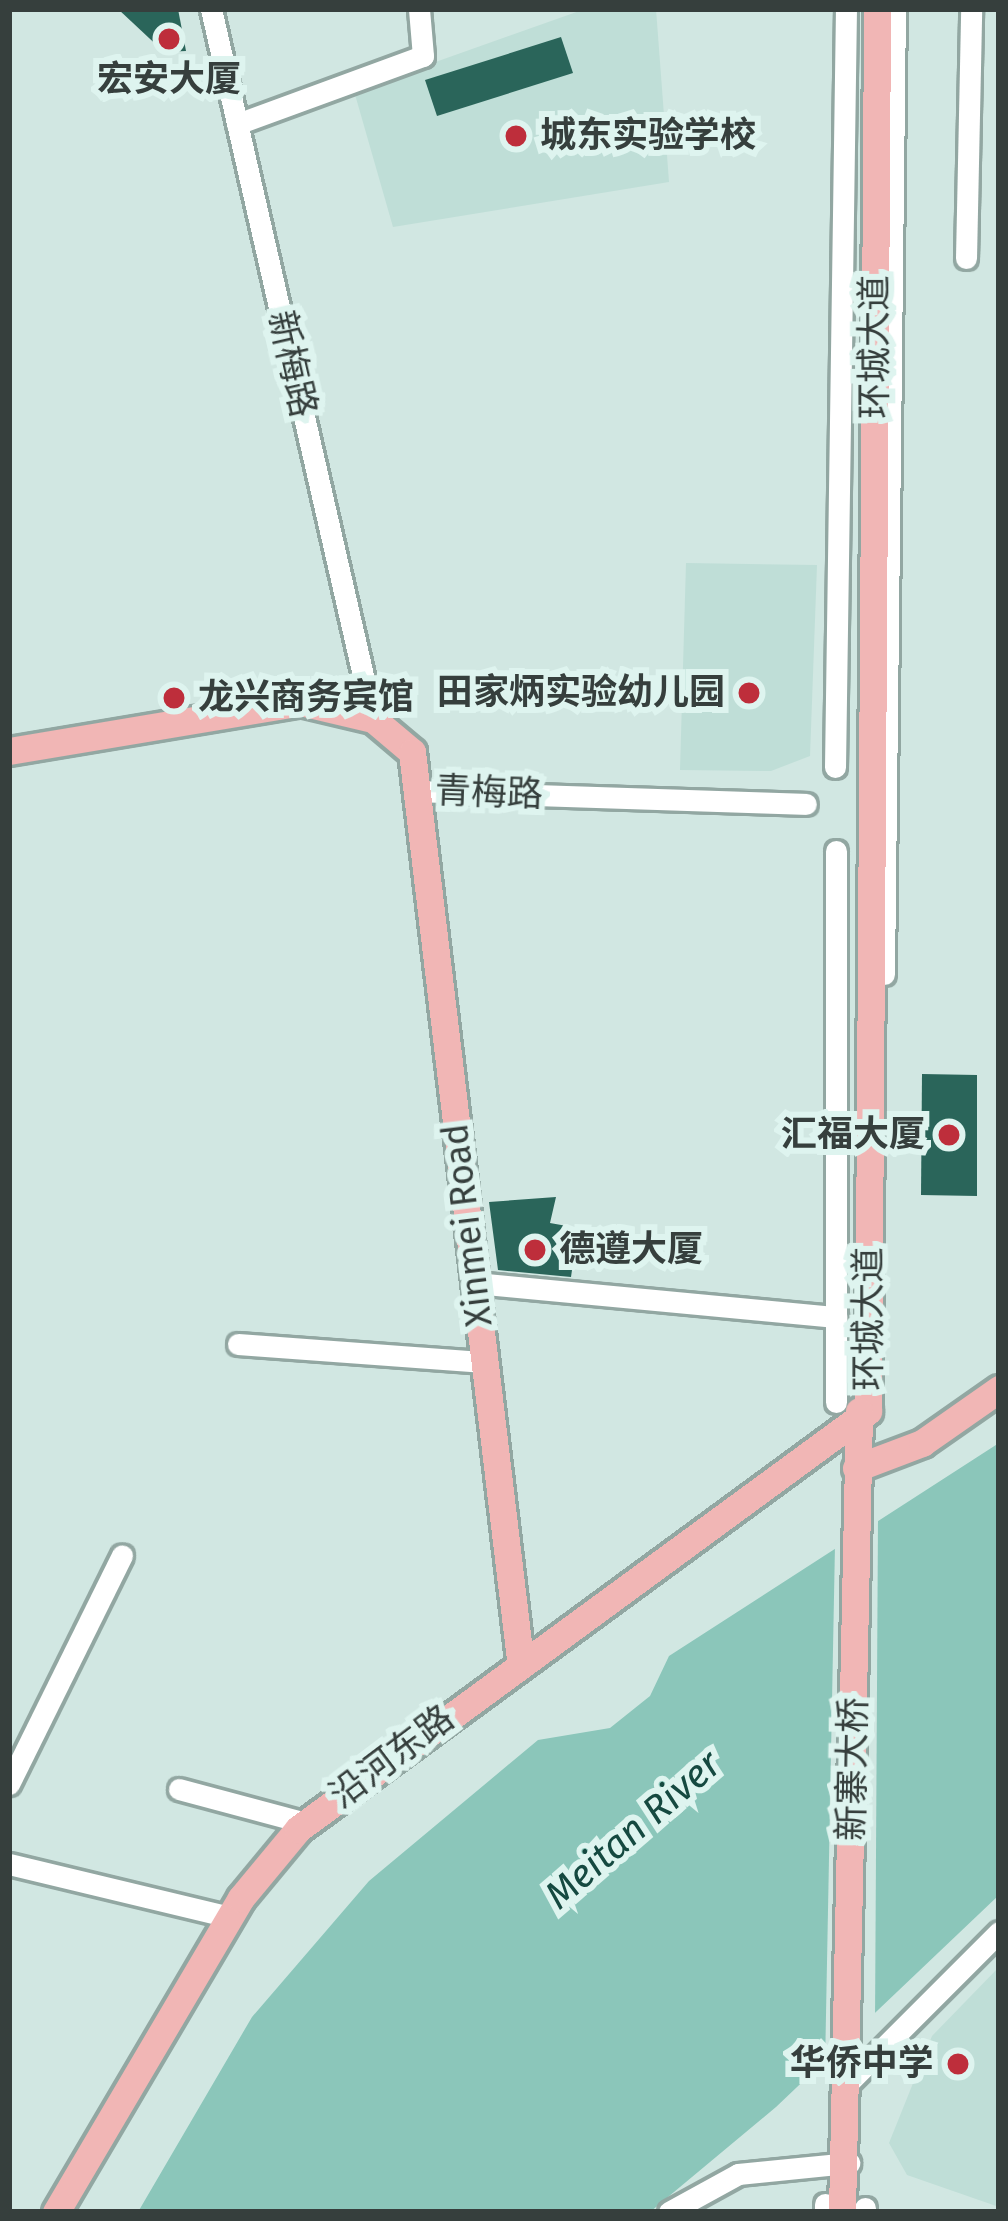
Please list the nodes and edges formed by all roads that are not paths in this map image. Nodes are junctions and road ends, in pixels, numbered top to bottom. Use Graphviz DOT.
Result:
graph roads {
  1 [pos="211,9"];
  2 [pos="419,9"];
  3 [pos="846,9"];
  4 [pos="866,9"];
  5 [pos="877,9"];
  6 [pos="895,9"];
  7 [pos="971,9"];
  8 [pos="238,124"];
  9 [pos="966,258"];
  10 [pos="373,719"];
  11 [pos="9,751"];
  12 [pos="835,767"];
  13 [pos="417,791"];
  14 [pos="806,804"];
  15 [pos="836,851"];
  16 [pos="475,1282"];
  17 [pos="836,1317"];
  18 [pos="238,1344"];
  19 [pos="484,1361"];
  20 [pos="999,1389"];
  21 [pos="880,1400"];
  22 [pos="836,1402"];
  23 [pos="859,1426"];
  24 [pos="856,1475"];
  25 [pos="122,1555"];
  26 [pos="520,1659"];
  27 [pos="9,1784"];
  28 [pos="179,1789"];
  29 [pos="306,1822"];
  30 [pos="9,1864"];
  31 [pos="230,1918"];
  32 [pos="999,1932"];
  33 [pos="850,2069"];
  34 [pos="849,2163"];
  35 [pos="846,2208"];
  36 [pos="56,2212"];
  37 [pos="669,2212"];
  1 -- 8 [label="street, 新梅路"];
  2 -- 8 [label="street"];
  3 -- 12 [label="street"];
  4 -- 23 [label="main road, 环城大道"];
  5 -- 23 [label="main road, 环城大道"];
  6 -- 21 [label="street"];
  7 -- 9 [label="street"];
  8 -- 10 [label="street, 新梅路"];
  10 -- 11 [label="main road"];
  10 -- 13 [label="main road, 青梅路"];
  13 -- 14 [label="street, 青梅路"];
  13 -- 16 [label="main road, Xinmei Road"];
  15 -- 17 [label="street"];
  16 -- 17 [label="street"];
  16 -- 19 [label="main road, Xinmei Road"];
  17 -- 22 [label="street"];
  18 -- 19 [label="street"];
  19 -- 26 [label="main road, Xinmei Road"];
  20 -- 24 [label="main road"];
  23 -- 24 [label="main road, 新寨大桥"];
  23 -- 26 [label="main road, 沿河东路"];
  24 -- 33 [label="main road, 新寨大桥"];
  25 -- 27 [label="street"];
  26 -- 29 [label="main road, 沿河东路"];
  28 -- 29 [label="street"];
  29 -- 31 [label="main road, 沿河东路"];
  30 -- 31 [label="street"];
  31 -- 36 [label="main road, 沿河东路"];
  32 -- 33 [label="street"];
  33 -- 34 [label="main road, 新寨大桥"];
  34 -- 35 [label="main road, 新寨大桥"];
  34 -- 37 [label="street"];
}
